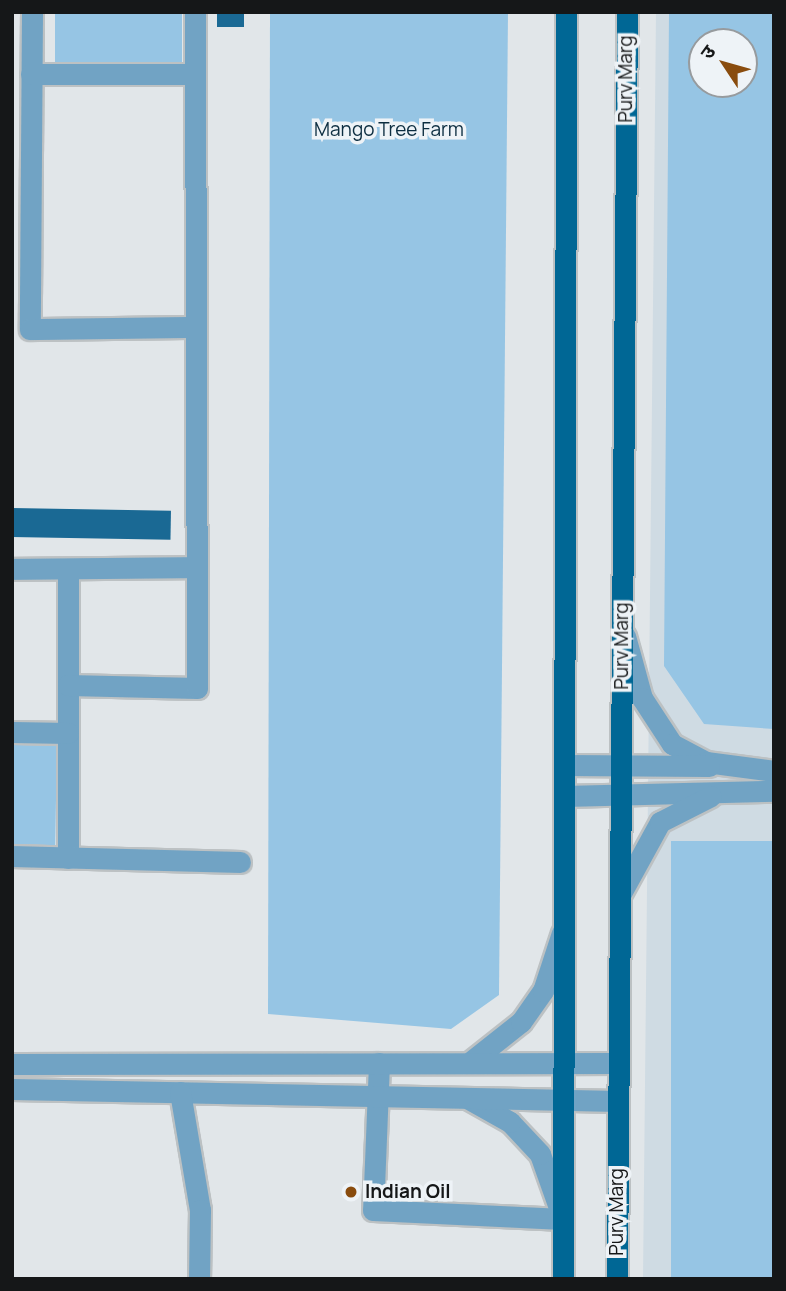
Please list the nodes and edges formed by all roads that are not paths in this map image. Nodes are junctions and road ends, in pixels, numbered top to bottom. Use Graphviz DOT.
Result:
graph roads {
  1 [pos="32,12"];
  2 [pos="195,12"];
  3 [pos="566,12"];
  4 [pos="627,12"];
  5 [pos="32,74"];
  6 [pos="195,74"];
  7 [pos="21,241"];
  8 [pos="195,327"];
  9 [pos="196,567"];
  10 [pos="12,569"];
  11 [pos="68,569"];
  12 [pos="622,624"];
  13 [pos="68,685"];
  14 [pos="12,732"];
  15 [pos="68,733"];
  16 [pos="564,765"];
  17 [pos="621,765"];
  18 [pos="737,766"];
  19 [pos="774,771"];
  20 [pos="733,790"];
  21 [pos="774,791"];
  22 [pos="564,796"];
  23 [pos="621,796"];
  24 [pos="12,856"];
  25 [pos="68,858"];
  26 [pos="240,862"];
  27 [pos="620,894"];
  28 [pos="564,928"];
  29 [pos="379,1063"];
  30 [pos="469,1063"];
  31 [pos="564,1063"];
  32 [pos="618,1063"];
  33 [pos="12,1064"];
  34 [pos="12,1089"];
  35 [pos="180,1093"];
  36 [pos="378,1096"];
  37 [pos="467,1098"];
  38 [pos="564,1100"];
  39 [pos="618,1101"];
  40 [pos="563,1219"];
  41 [pos="199,1279"];
  42 [pos="563,1279"];
  43 [pos="617,1279"];
  1 -- 5 [label="street"];
  2 -- 6 [label="street"];
  3 -- 16 [label="main road"];
  4 -- 12 [label="main road, Purv Marg"];
  5 -- 6 [label="street"];
  5 -- 7 [label="street"];
  6 -- 8 [label="street"];
  7 -- 8 [label="street"];
  8 -- 9 [label="street"];
  9 -- 11 [label="street"];
  9 -- 13 [label="street"];
  10 -- 11 [label="street"];
  11 -- 13 [label="street"];
  12 -- 17 [label="main road, Purv Marg"];
  12 -- 18 [label="street"];
  13 -- 15 [label="street"];
  14 -- 15 [label="street"];
  15 -- 25 [label="street"];
  16 -- 17 [label="street"];
  16 -- 22 [label="main road"];
  17 -- 18 [label="street"];
  17 -- 23 [label="main road, Purv Marg"];
  18 -- 19 [label="street"];
  20 -- 21 [label="street"];
  20 -- 23 [label="street"];
  20 -- 27 [label="street"];
  22 -- 23 [label="street"];
  22 -- 28 [label="main road"];
  23 -- 27 [label="main road, Purv Marg"];
  24 -- 25 [label="street"];
  25 -- 26 [label="street"];
  27 -- 32 [label="main road, Purv Marg"];
  28 -- 30 [label="street"];
  28 -- 31 [label="main road"];
  29 -- 30 [label="street"];
  29 -- 33 [label="street"];
  29 -- 36 [label="street"];
  30 -- 31 [label="street"];
  31 -- 32 [label="street"];
  31 -- 38 [label="main road"];
  32 -- 39 [label="main road, Purv Marg"];
  34 -- 35 [label="street"];
  35 -- 36 [label="street"];
  35 -- 41 [label="street"];
  36 -- 37 [label="street"];
  36 -- 40 [label="street"];
  37 -- 38 [label="street"];
  37 -- 40 [label="street"];
  38 -- 39 [label="street"];
  38 -- 40 [label="main road"];
  39 -- 43 [label="main road, Purv Marg"];
  40 -- 42 [label="main road"];
}
